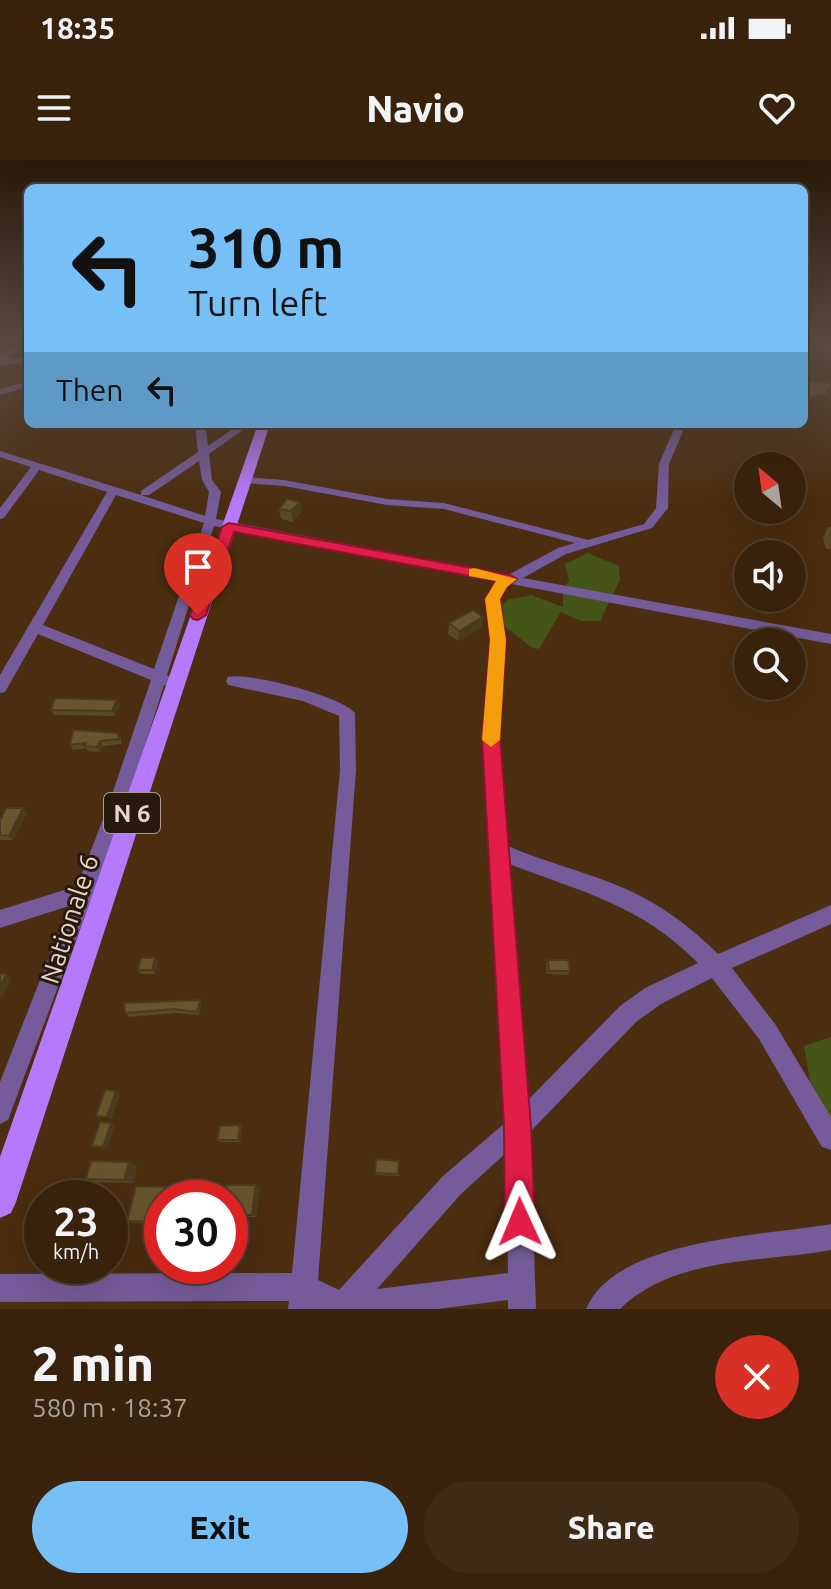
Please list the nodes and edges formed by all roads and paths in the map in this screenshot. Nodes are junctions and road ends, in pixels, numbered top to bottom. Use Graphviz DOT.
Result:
graph roads {
  1 [pos="200,428"];
  2 [pos="240,428"];
  3 [pos="263,428"];
  4 [pos="679,428"];
  5 [pos="203,452"];
  6 [pos="0,454"];
  7 [pos="37,466"];
  8 [pos="245,480"];
  9 [pos="113,491"];
  10 [pos="145,493"];
  11 [pos="0,516"];
  12 [pos="219,524"];
  13 [pos="590,543"];
  14 [pos="510,579"];
  15 [pos="35,627"];
  16 [pos="831,639"];
  17 [pos="168,681"];
  18 [pos="233,681"];
  19 [pos="0,688"];
  20 [pos="499,851"];
  21 [pos="110,885"];
  22 [pos="84,893"];
  23 [pos="831,914"];
  24 [pos="0,919"];
  25 [pos="716,965"];
  26 [pos="0,1112"];
  27 [pos="518,1127"];
  28 [pos="831,1138"];
  29 [pos="0,1202"];
  30 [pos="831,1237"];
  31 [pos="0,1288"];
  32 [pos="522,1297"];
  33 [pos="303,1298"];
  34 [pos="343,1307"];
  35 [pos="600,1309"];
  1 -- 5 [label="street"];
  2 -- 5 [label="street"];
  3 -- 8 [label="main road, Nationale 6 / N 6"];
  4 -- 13 [label="street"];
  5 -- 10 [label="street"];
  5 -- 12 [label="street"];
  6 -- 7 [label="street"];
  7 -- 9 [label="street"];
  7 -- 11 [label="street"];
  8 -- 12 [label="main road, Nationale 6 / N 6"];
  8 -- 13 [label="street"];
  9 -- 12 [label="street"];
  9 -- 15 [label="street"];
  12 -- 14 [label="street"];
  12 -- 17 [label="main road, Nationale 6 / N 6"];
  13 -- 14 [label="street"];
  14 -- 16 [label="street"];
  14 -- 20 [label="street"];
  15 -- 17 [label="street"];
  15 -- 19 [label="street"];
  17 -- 21 [label="main road, Nationale 6 / N 6"];
  17 -- 22 [label="street"];
  18 -- 33 [label="street"];
  20 -- 25 [label="street"];
  20 -- 27 [label="street"];
  21 -- 22 [label="street"];
  21 -- 29 [label="main road, Nationale 6 / N 6"];
  22 -- 24 [label="street"];
  22 -- 26 [label="street"];
  23 -- 25 [label="street"];
  25 -- 27 [label="street"];
  25 -- 28 [label="street"];
  27 -- 32 [label="street"];
  27 -- 34 [label="street"];
  30 -- 35 [label="street"];
  31 -- 33 [label="street"];
  32 -- 34 [label="street"];
  33 -- 34 [label="street"];
}
